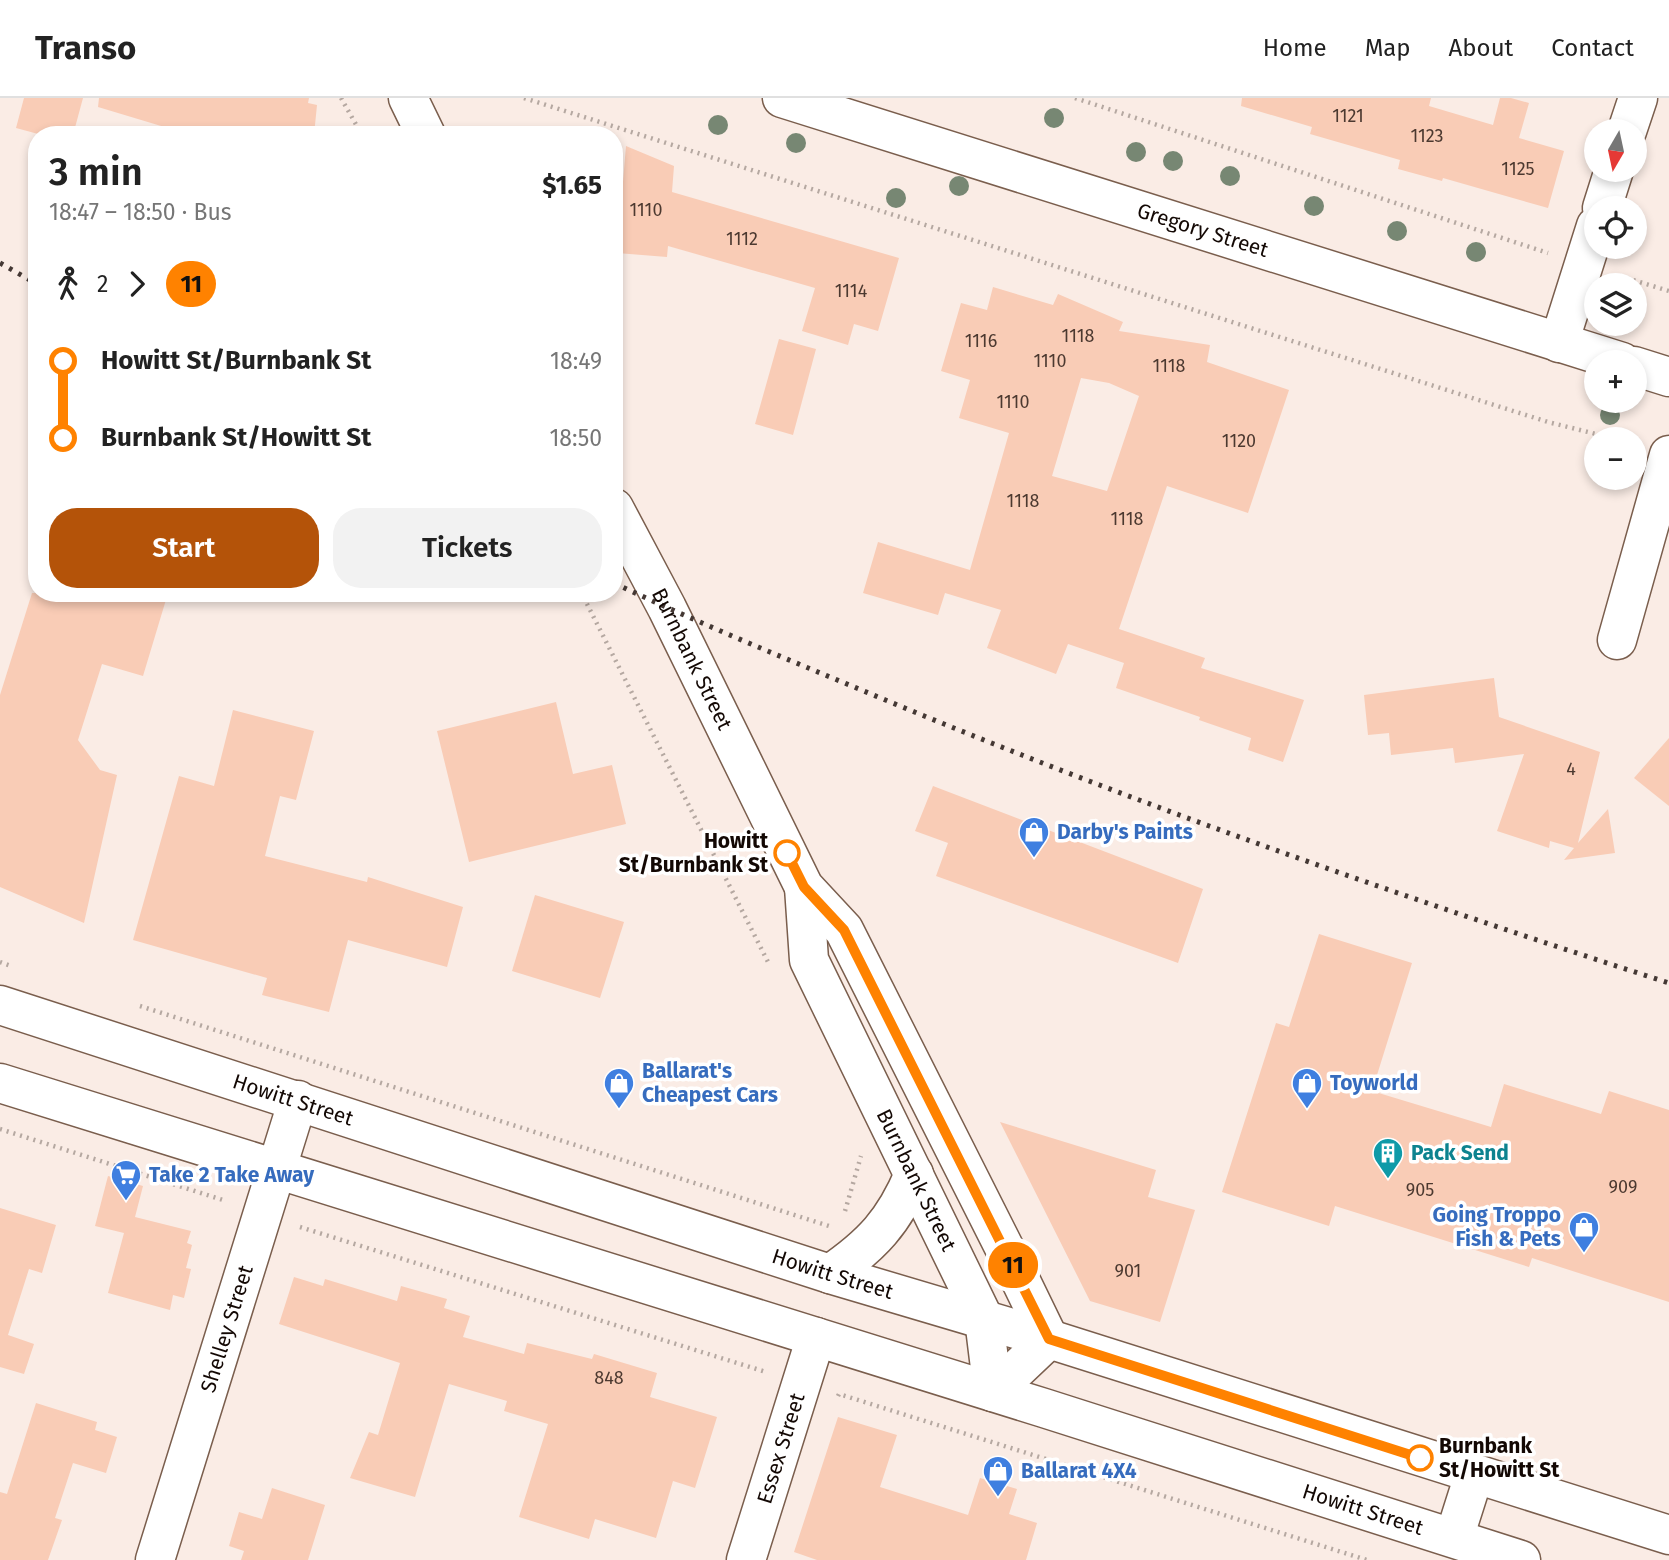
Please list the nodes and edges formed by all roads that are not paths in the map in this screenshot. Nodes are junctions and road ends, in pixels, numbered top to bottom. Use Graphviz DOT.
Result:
graph roads {
  1 [pos="408,98"];
  2 [pos="782,98"];
  3 [pos="1638,98"];
  4 [pos="1631,119"];
  5 [pos="422,126"];
  6 [pos="1586,259"];
  7 [pos="1559,343"];
  8 [pos="1584,351"];
  9 [pos="1647,370"];
  10 [pos="1669,377"];
  11 [pos="1669,455"];
  12 [pos="623,526"];
  13 [pos="1617,640"];
  14 [pos="804,887"];
  15 [pos="0,1005"];
  16 [pos="0,1083"];
  17 [pos="298,1100"];
  18 [pos="278,1169"];
  19 [pos="914,1174"];
  20 [pos="830,1274"];
  21 [pos="984,1319"];
  22 [pos="816,1337"];
  23 [pos="1049,1339"];
  24 [pos="993,1392"];
  25 [pos="1474,1475"];
  26 [pos="1669,1535"];
  27 [pos="1454,1538"];
  28 [pos="155,1560"];
  29 [pos="746,1560"];
  30 [pos="1521,1560"];
  1 -- 5 [label="main road"];
  2 -- 7 [label="main road, Gregory Street"];
  3 -- 4 [label="main road"];
  6 -- 7 [label="main road"];
  7 -- 8 [label="main road, Gregory Street"];
  9 -- 10 [label="main road"];
  11 -- 13 [label="main road"];
  12 -- 14 [label="main road, Burnbank Street"];
  14 -- 19 [label="main road, Burnbank Street"];
  14 -- 23 [label="main road, Burnbank Street"];
  15 -- 17 [label="main road, Howitt Street"];
  16 -- 18 [label="main road, Howitt Street"];
  17 -- 18 [label="main road, Shelley Street"];
  17 -- 20 [label="main road, Howitt Street"];
  18 -- 22 [label="main road, Howitt Street"];
  18 -- 28 [label="main road, Shelley Street"];
  19 -- 20 [label="main road"];
  19 -- 21 [label="main road, Burnbank Street"];
  20 -- 21 [label="main road, Howitt Street"];
  21 -- 23 [label="main road, Howitt Street"];
  21 -- 24 [label="main road, Burnbank Street"];
  22 -- 24 [label="main road, Howitt Street"];
  22 -- 29 [label="main road, Essex Street"];
  23 -- 24 [label="main road"];
  23 -- 25 [label="main road, Howitt Street"];
  24 -- 27 [label="main road, Howitt Street"];
  25 -- 26 [label="main road, Howitt Street"];
  25 -- 27 [label="main road"];
  27 -- 30 [label="main road, Howitt Street"];
}
